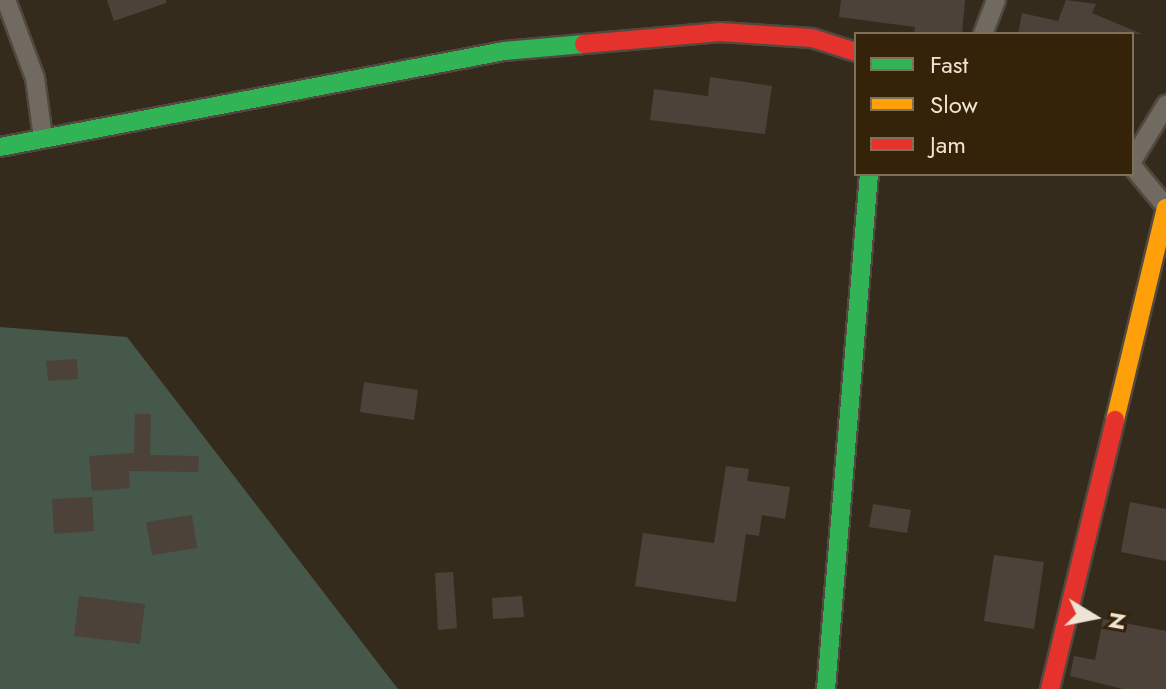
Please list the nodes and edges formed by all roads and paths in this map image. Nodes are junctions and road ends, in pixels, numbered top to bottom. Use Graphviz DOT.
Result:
graph roads {
  1 [pos="6,0"];
  2 [pos="996,0"];
  3 [pos="984,32"];
  4 [pos="854,51"];
  5 [pos="1166,105"];
  6 [pos="43,138"];
  7 [pos="0,147"];
  8 [pos="1134,161"];
  9 [pos="1134,167"];
  10 [pos="869,176"];
  11 [pos="1166,208"];
  12 [pos="826,689"];
  13 [pos="1050,689"];
  1 -- 6 [label="street"];
  2 -- 3 [label="street"];
  4 -- 6 [label="street"];
  5 -- 8 [label="street"];
  6 -- 7 [label="street"];
  9 -- 11 [label="street"];
  10 -- 12 [label="street"];
  11 -- 13 [label="street"];
}
